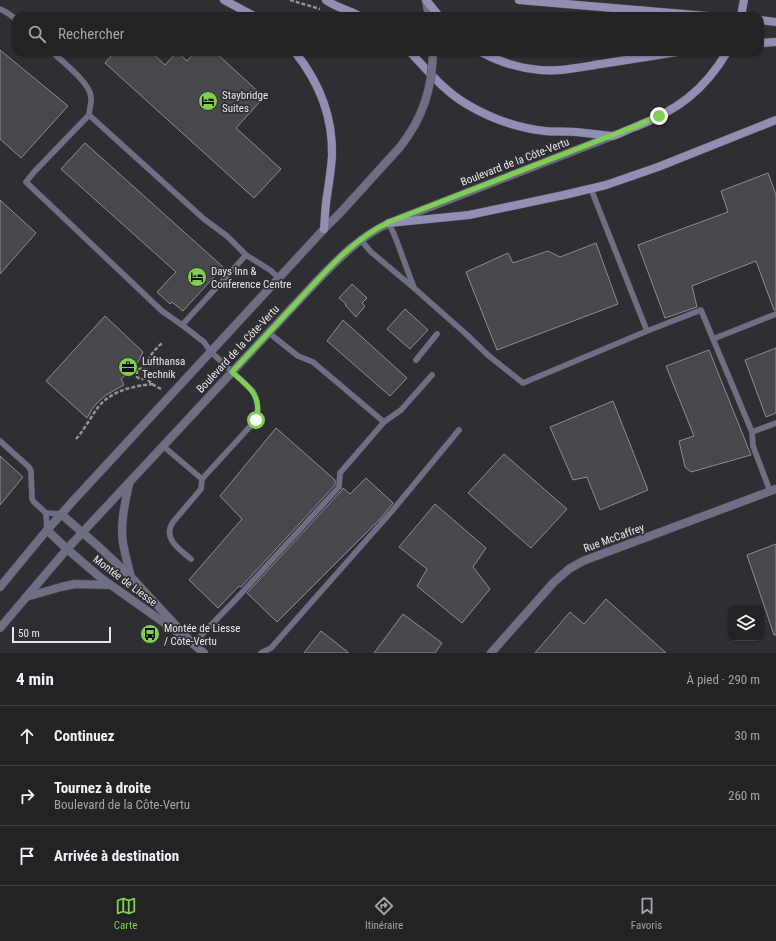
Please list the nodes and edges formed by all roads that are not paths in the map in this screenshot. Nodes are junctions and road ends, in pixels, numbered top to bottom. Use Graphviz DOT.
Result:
graph roads {
  1 [pos="224,0"];
  2 [pos="326,0"];
  3 [pos="519,0"];
  4 [pos="744,0"];
  5 [pos="426,1"];
  6 [pos="0,9"];
  7 [pos="246,12"];
  8 [pos="351,12"];
  9 [pos="428,12"];
  10 [pos="436,12"];
  11 [pos="660,12"];
  12 [pos="742,12"];
  13 [pos="12,16"];
  14 [pos="764,20"];
  15 [pos="776,22"];
  16 [pos="776,42"];
  17 [pos="764,43"];
  18 [pos="56,56"];
  19 [pos="299,56"];
  20 [pos="414,56"];
  21 [pos="433,56"];
  22 [pos="490,56"];
  23 [pos="652,56"];
  24 [pos="724,56"];
  25 [pos="89,115"];
  26 [pos="776,120"];
  27 [pos="612,136"];
  28 [pos="591,188"];
  29 [pos="389,222"];
  30 [pos="324,229"];
  31 [pos="360,239"];
  32 [pos="246,255"];
  33 [pos="280,278"];
  34 [pos="414,288"];
  35 [pos="776,314"];
  36 [pos="182,325"];
  37 [pos="647,331"];
  38 [pos="268,333"];
  39 [pos="438,334"];
  40 [pos="714,339"];
  41 [pos="211,352"];
  42 [pos="416,360"];
  43 [pos="232,372"];
  44 [pos="432,375"];
  45 [pos="384,422"];
  46 [pos="776,423"];
  47 [pos="459,430"];
  48 [pos="752,432"];
  49 [pos="0,441"];
  50 [pos="163,446"];
  51 [pos="202,479"];
  52 [pos="129,482"];
  53 [pos="773,490"];
  54 [pos="46,513"];
  55 [pos="61,514"];
  56 [pos="47,530"];
  57 [pos="83,532"];
  58 [pos="67,549"];
  59 [pos="191,559"];
  60 [pos="131,577"];
  61 [pos="110,585"];
  62 [pos="0,587"];
  63 [pos="25,597"];
  64 [pos="0,628"];
  65 [pos="194,644"];
  66 [pos="204,653"];
  67 [pos="261,653"];
  68 [pos="491,653"];
  1 -- 7 [label="main road"];
  2 -- 8 [label="main road"];
  3 -- 11 [label="main road"];
  4 -- 12 [label="main road"];
  5 -- 9 [label="street"];
  5 -- 10 [label="main road"];
  6 -- 13 [label="lane"];
  14 -- 15 [label="main road"];
  16 -- 17 [label="main road"];
  18 -- 25 [label="lane"];
  19 -- 30 [label="main road"];
  20 -- 27 [label="main road"];
  21 -- 30 [label="street, Boulevard de la Côte-Vertu, bridge"];
  22 -- 23 [label="main road"];
  24 -- 27 [label="main road, Boulevard de la Côte-Vertu"];
  25 -- 32 [label="lane"];
  25 -- 36 [label="lane"];
  26 -- 28 [label="main road"];
  27 -- 29 [label="street, Boulevard de la Côte-Vertu"];
  28 -- 29 [label="main road"];
  28 -- 37 [label="lane"];
  29 -- 31 [label="street, Boulevard de la Côte-Vertu"];
  29 -- 34 [label="lane"];
  30 -- 33 [label="street, Boulevard de la Côte-Vertu"];
  31 -- 34 [label="lane"];
  31 -- 38 [label="street, Boulevard de la Côte-Vertu"];
  32 -- 33 [label="lane"];
  32 -- 36 [label="lane"];
  33 -- 41 [label="street, Boulevard de la Côte-Vertu"];
  34 -- 37 [label="lane"];
  35 -- 40 [label="lane"];
  36 -- 41 [label="lane"];
  37 -- 40 [label="lane"];
  38 -- 43 [label="street, Boulevard de la Côte-Vertu"];
  38 -- 45 [label="lane"];
  39 -- 42 [label="lane"];
  40 -- 48 [label="lane"];
  41 -- 43 [label="lane"];
  41 -- 55 [label="street, Boulevard de la Côte-Vertu"];
  43 -- 50 [label="street, Boulevard de la Côte-Vertu"];
  43 -- 51 [label="lane"];
  44 -- 45 [label="lane"];
  45 -- 65 [label="lane"];
  46 -- 48 [label="lane"];
  47 -- 67 [label="lane"];
  48 -- 53 [label="lane"];
  49 -- 54 [label="lane"];
  50 -- 51 [label="lane"];
  50 -- 52 [label="street, Boulevard de la Côte-Vertu"];
  51 -- 59 [label="lane"];
  52 -- 57 [label="street, Boulevard de la Côte-Vertu"];
  52 -- 60 [label="street"];
  53 -- 68 [label="street, Rue McCaffrey"];
  54 -- 55 [label="lane"];
  54 -- 56 [label="lane"];
  55 -- 56 [label="street, Boulevard de la Côte-Vertu"];
  55 -- 57 [label="street, Montée de Liesse"];
  56 -- 58 [label="street, Montée de Liesse"];
  56 -- 62 [label="street, Boulevard de la Côte-Vertu"];
  57 -- 58 [label="street, Boulevard de la Côte-Vertu"];
  57 -- 60 [label="street, Montée de Liesse"];
  58 -- 61 [label="street, Montée de Liesse"];
  58 -- 63 [label="street, Boulevard de la Côte-Vertu"];
  60 -- 65 [label="street, Montée de Liesse"];
  61 -- 63 [label="street"];
  61 -- 65 [label="street, Montée de Liesse"];
  63 -- 64 [label="street, Boulevard de la Côte-Vertu"];
  65 -- 66 [label="street, Montée de Liesse"];
}
